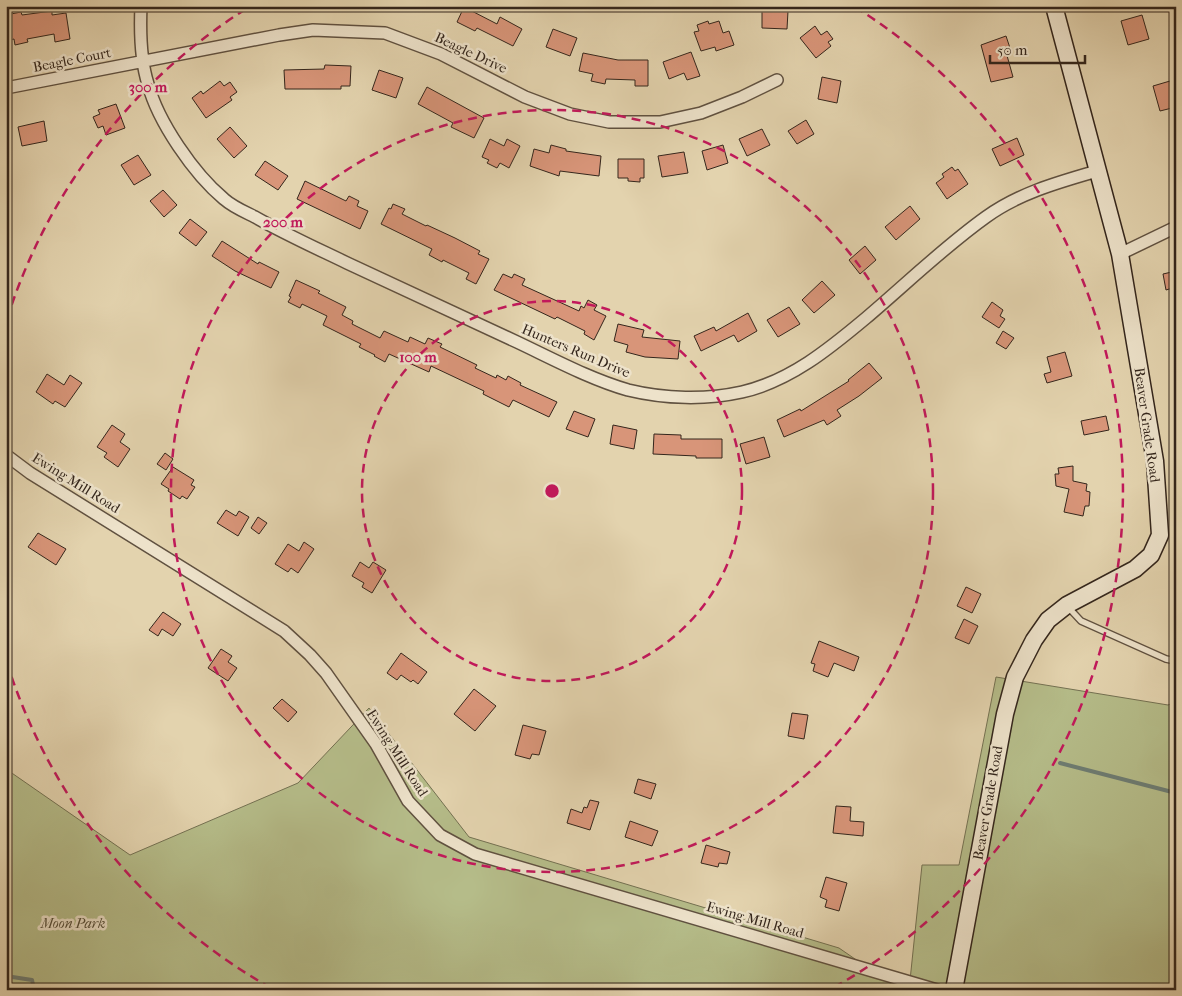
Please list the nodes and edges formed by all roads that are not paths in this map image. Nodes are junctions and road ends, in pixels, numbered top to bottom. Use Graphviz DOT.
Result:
graph roads {
  1 [pos="141,6"];
  2 [pos="1054,6"];
  3 [pos="144,61"];
  4 [pos="777,80"];
  5 [pos="6,88"];
  6 [pos="1098,171"];
  7 [pos="1176,227"];
  8 [pos="1120,254"];
  9 [pos="6,455"];
  10 [pos="1067,605"];
  11 [pos="1176,661"];
  12 [pos="937,990"];
  13 [pos="954,990"];
  1 -- 3 [label="street, Hunters Run Drive"];
  2 -- 6 [label="main road, Beaver Grade Road"];
  3 -- 4 [label="street, Beagle Drive"];
  3 -- 5 [label="street, Beagle Court"];
  3 -- 6 [label="street, Hunters Run Drive"];
  6 -- 8 [label="main road, Beaver Grade Road"];
  7 -- 8 [label="street"];
  8 -- 10 [label="main road, Beaver Grade Road"];
  9 -- 12 [label="street, Ewing Mill Road"];
  10 -- 11 [label="lane"];
  10 -- 13 [label="main road, Beaver Grade Road"];
}
